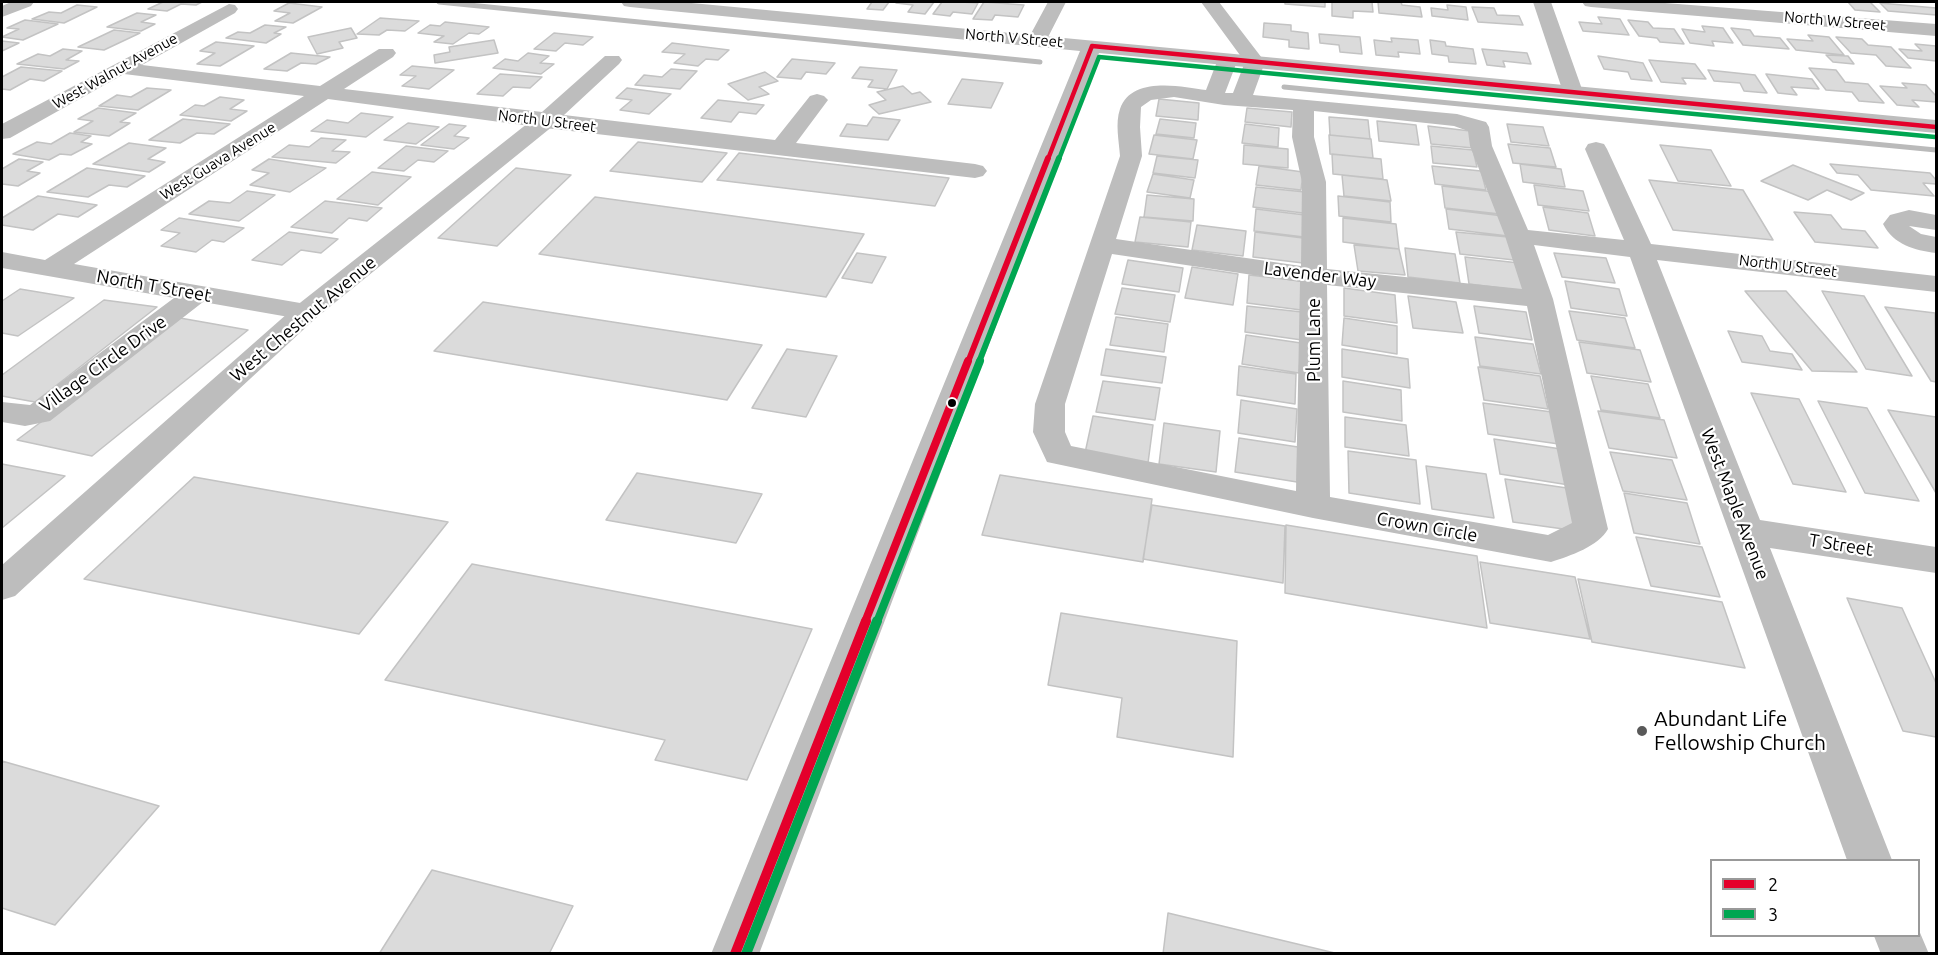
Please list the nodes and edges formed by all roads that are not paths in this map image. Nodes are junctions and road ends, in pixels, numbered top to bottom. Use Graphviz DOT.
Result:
graph roads {
  1 [pos="25,2"];
  2 [pos="630,2"];
  3 [pos="1057,2"];
  4 [pos="1210,2"];
  5 [pos="1542,2"];
  6 [pos="1591,2"];
  7 [pos="676,4"];
  8 [pos="229,9"];
  9 [pos="2,12"];
  10 [pos="1936,30"];
  11 [pos="1037,41"];
  12 [pos="1092,46"];
  13 [pos="386,53"];
  14 [pos="1228,59"];
  15 [pos="612,60"];
  16 [pos="1255,62"];
  17 [pos="120,68"];
  18 [pos="326,92"];
  19 [pos="1573,92"];
  20 [pos="1213,97"];
  21 [pos="817,100"];
  22 [pos="1241,100"];
  23 [pos="1304,104"];
  24 [pos="545,121"];
  25 [pos="1936,127"];
  26 [pos="2,133"];
  27 [pos="781,148"];
  28 [pos="1596,149"];
  29 [pos="975,171"];
  30 [pos="1936,223"];
  31 [pos="1518,236"];
  32 [pos="1102,245"];
  33 [pos="1936,245"];
  34 [pos="1640,248"];
  35 [pos="2,260"];
  36 [pos="50,268"];
  37 [pos="1314,276"];
  38 [pos="1936,284"];
  39 [pos="198,294"];
  40 [pos="1539,299"];
  41 [pos="306,312"];
  42 [pos="2,412"];
  43 [pos="1313,506"];
  44 [pos="1745,531"];
  45 [pos="1936,560"];
  46 [pos="8,573"];
  47 [pos="1869,859"];
  48 [pos="1898,937"];
  49 [pos="735,954"];
  50 [pos="1905,954"];
  1 -- 9 [label="street"];
  2 -- 7 [label="street, North V Street"];
  3 -- 11 [label="street"];
  4 -- 16 [label="street"];
  5 -- 19 [label="street"];
  6 -- 10 [label="street, North W Street"];
  7 -- 11 [label="street, North V Street"];
  8 -- 17 [label="street, West Walnut Avenue"];
  11 -- 12 [label="street, North V Street"];
  12 -- 14 [label="street, North V Street"];
  12 -- 49 [label="street"];
  13 -- 18 [label="street, West Guava Avenue"];
  14 -- 16 [label="street, North V Street"];
  14 -- 20 [label="street"];
  15 -- 24 [label="street, West Chestnut Avenue"];
  16 -- 19 [label="street, North V Street"];
  16 -- 22 [label="street"];
  17 -- 18 [label="street, North U Street"];
  17 -- 26 [label="street, West Walnut Avenue"];
  18 -- 24 [label="street, North U Street"];
  18 -- 36 [label="street, West Guava Avenue"];
  19 -- 25 [label="street, North V Street"];
  20 -- 22 [label="street, Crown Circle"];
  20 -- 32 [label="street, Crown Circle"];
  21 -- 27 [label="street"];
  22 -- 23 [label="street, Crown Circle"];
  23 -- 31 [label="street, Crown Circle"];
  23 -- 37 [label="street, Plum Lane"];
  24 -- 27 [label="street, North U Street"];
  24 -- 41 [label="street, West Chestnut Avenue"];
  27 -- 29 [label="street, North U Street"];
  28 -- 34 [label="street, West Maple Avenue"];
  30 -- 33 [label="street"];
  31 -- 34 [label="street, North U Street"];
  31 -- 40 [label="street, Crown Circle"];
  32 -- 37 [label="street, Lavender Way"];
  32 -- 43 [label="street, Crown Circle"];
  34 -- 38 [label="street, North U Street"];
  34 -- 44 [label="street, West Maple Avenue"];
  35 -- 36 [label="street, North T Street"];
  36 -- 39 [label="street, North T Street"];
  37 -- 40 [label="street, Lavender Way"];
  37 -- 43 [label="street, Plum Lane"];
  39 -- 41 [label="street, North T Street"];
  39 -- 42 [label="street, Village Circle Drive"];
  40 -- 43 [label="street, Crown Circle"];
  41 -- 46 [label="street, West Chestnut Avenue"];
  44 -- 45 [label="street, T Street"];
  44 -- 47 [label="street, West Maple Avenue"];
  48 -- 50 [label="street"];
}
